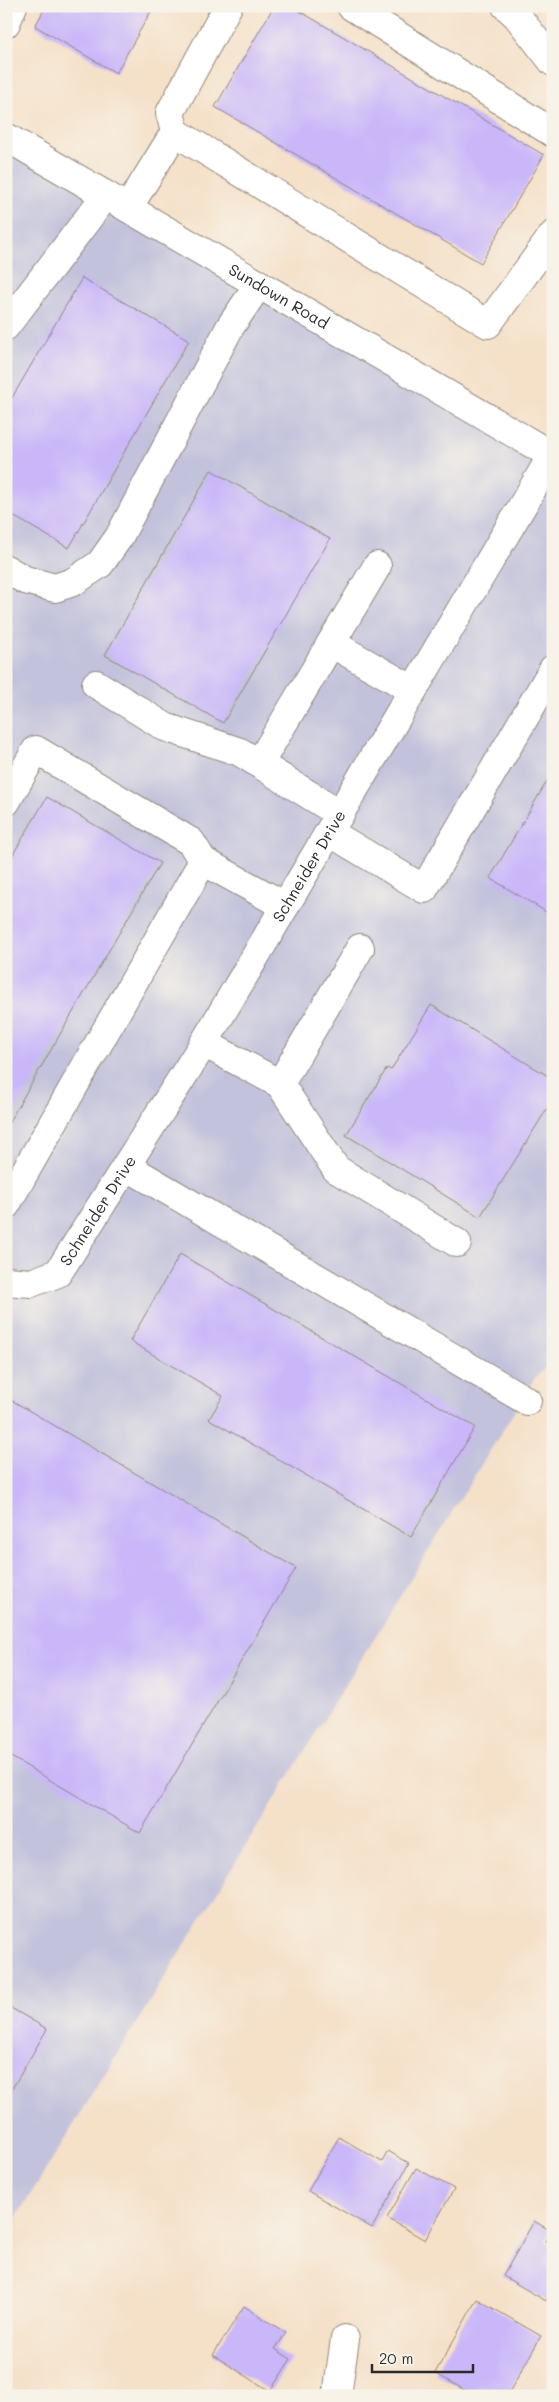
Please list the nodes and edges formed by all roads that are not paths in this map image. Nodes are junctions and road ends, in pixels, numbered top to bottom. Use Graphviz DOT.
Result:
graph roads {
  1 [pos="13,6"];
  2 [pos="228,6"];
  3 [pos="351,6"];
  4 [pos="516,10"];
  5 [pos="6,23"];
  6 [pos="553,62"];
  7 [pos="175,132"];
  8 [pos="553,133"];
  9 [pos="6,137"];
  10 [pos="117,201"];
  11 [pos="553,235"];
  12 [pos="259,284"];
  13 [pos="6,326"];
  14 [pos="552,455"];
  15 [pos="377,566"];
  16 [pos="6,569"];
  17 [pos="331,643"];
  18 [pos="553,669"];
  19 [pos="96,684"];
  20 [pos="413,690"];
  21 [pos="259,764"];
  22 [pos="6,802"];
  23 [pos="334,823"];
  24 [pos="204,861"];
  25 [pos="285,906"];
  26 [pos="360,948"];
  27 [pos="204,1042"];
  28 [pos="280,1084"];
  29 [pos="126,1166"];
  30 [pos="6,1205"];
  31 [pos="457,1243"];
  32 [pos="6,1282"];
  33 [pos="527,1401"];
  34 [pos="345,2339"];
  35 [pos="337,2396"];
  1 -- 5 [label="street"];
  2 -- 7 [label="street"];
  3 -- 8 [label="street"];
  4 -- 6 [label="street"];
  7 -- 10 [label="street"];
  7 -- 11 [label="street"];
  9 -- 10 [label="street, Sundown Road"];
  10 -- 12 [label="street, Sundown Road"];
  10 -- 13 [label="street"];
  12 -- 14 [label="street, Sundown Road"];
  12 -- 16 [label="street"];
  14 -- 20 [label="street, Schneider Drive"];
  15 -- 17 [label="street"];
  17 -- 20 [label="street"];
  17 -- 21 [label="street"];
  18 -- 23 [label="street"];
  19 -- 21 [label="street"];
  20 -- 23 [label="street, Schneider Drive"];
  21 -- 23 [label="street"];
  22 -- 24 [label="street"];
  23 -- 25 [label="street, Schneider Drive"];
  24 -- 25 [label="street"];
  24 -- 30 [label="street"];
  25 -- 27 [label="street, Schneider Drive"];
  26 -- 28 [label="street"];
  27 -- 28 [label="street"];
  27 -- 29 [label="street, Schneider Drive"];
  28 -- 31 [label="street"];
  29 -- 32 [label="street, Schneider Drive"];
  29 -- 33 [label="street"];
  34 -- 35 [label="street"];
}
